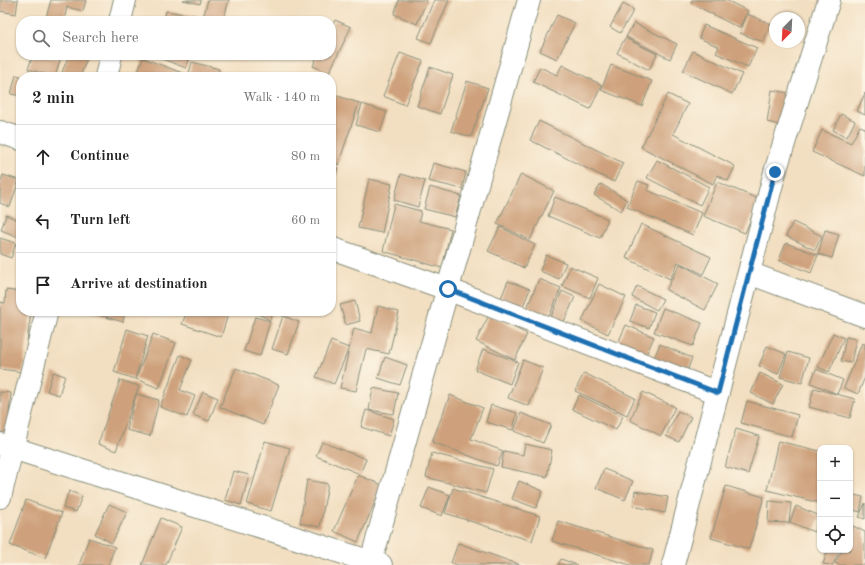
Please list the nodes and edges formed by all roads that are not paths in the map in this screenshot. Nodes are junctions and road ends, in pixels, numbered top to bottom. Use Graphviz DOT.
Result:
graph roads {
  1 [pos="125,0"];
  2 [pos="529,0"];
  3 [pos="829,0"];
  4 [pos="121,16"];
  5 [pos="110,60"];
  6 [pos="107,72"];
  7 [pos="0,132"];
  8 [pos="16,137"];
  9 [pos="336,250"];
  10 [pos="749,273"];
  11 [pos="448,289"];
  12 [pos="45,316"];
  13 [pos="865,316"];
  14 [pos="718,393"];
  15 [pos="6,446"];
  16 [pos="0,497"];
  17 [pos="374,564"];
  18 [pos="673,565"];
  1 -- 4 [label="street"];
  2 -- 11 [label="street"];
  3 -- 10 [label="street"];
  5 -- 6 [label="street"];
  7 -- 8 [label="street"];
  9 -- 11 [label="street"];
  10 -- 13 [label="street"];
  10 -- 14 [label="street"];
  11 -- 14 [label="street"];
  11 -- 17 [label="street"];
  12 -- 15 [label="street"];
  14 -- 18 [label="street"];
  15 -- 16 [label="street"];
  15 -- 17 [label="street"];
}
